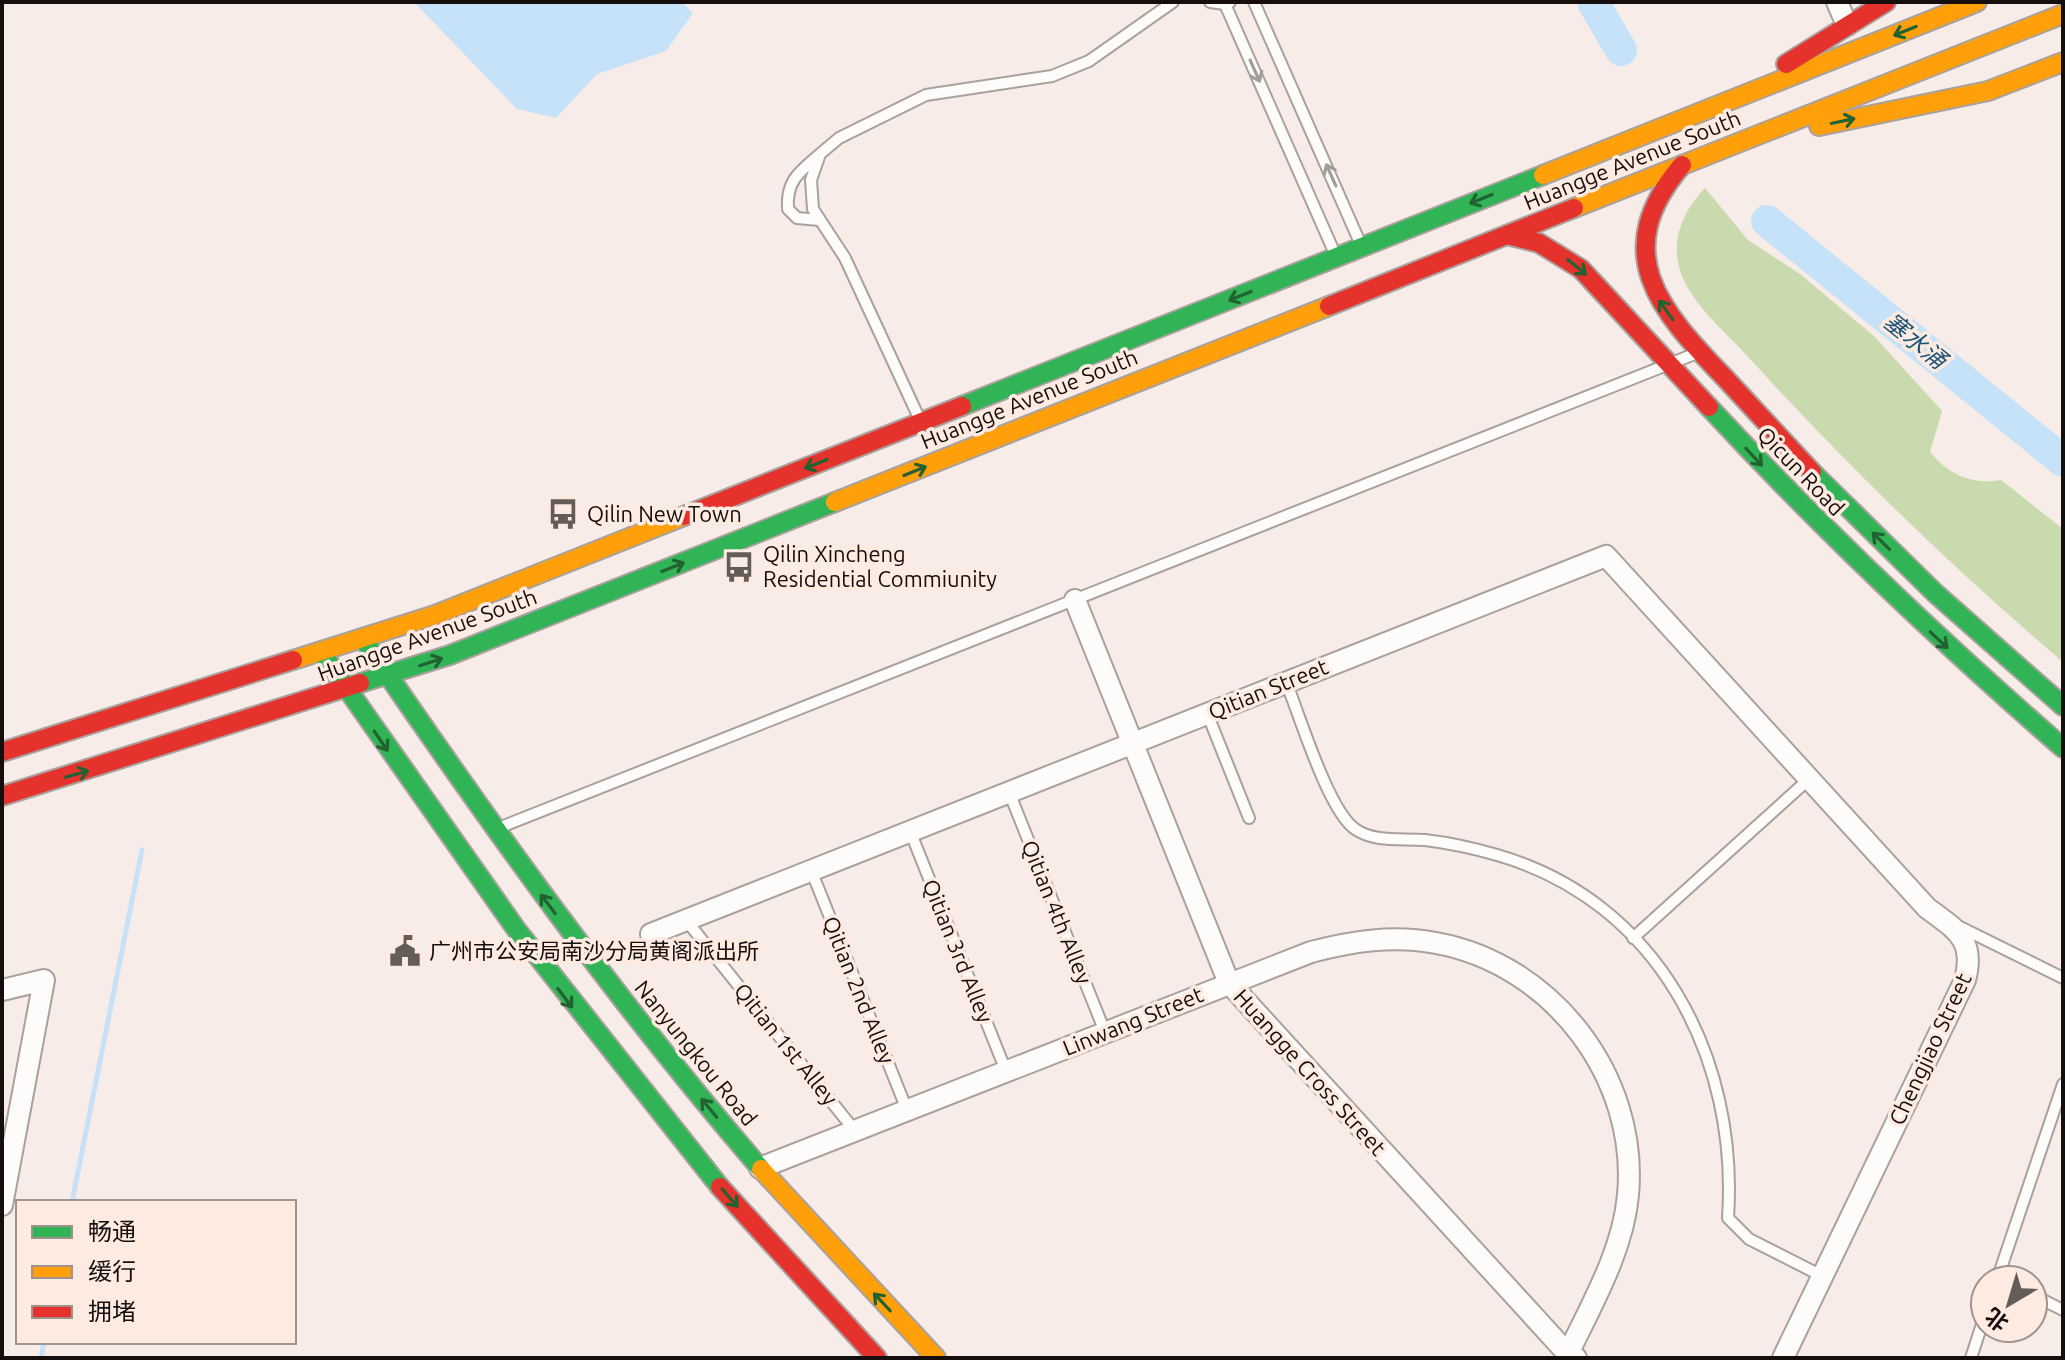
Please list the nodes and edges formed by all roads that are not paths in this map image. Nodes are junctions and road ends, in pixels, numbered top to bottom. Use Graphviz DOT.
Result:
graph roads {
  1 [pos="1173,2"];
  2 [pos="1210,2"];
  3 [pos="1254,2"];
  4 [pos="1837,2"];
  5 [pos="1886,2"];
  6 [pos="1977,2"];
  7 [pos="1227,3"];
  8 [pos="2063,14"];
  9 [pos="1847,25"];
  10 [pos="2063,62"];
  11 [pos="1722,104"];
  12 [pos="1739,143"];
  13 [pos="820,154"];
  14 [pos="1682,165"];
  15 [pos="819,220"];
  16 [pos="1507,235"];
  17 [pos="1362,247"];
  18 [pos="1336,257"];
  19 [pos="1701,351"];
  20 [pos="1669,364"];
  21 [pos="921,422"];
  22 [pos="1075,600"];
  23 [pos="364,640"];
  24 [pos="322,653"];
  25 [pos="389,676"];
  26 [pos="1286,682"];
  27 [pos="346,690"];
  28 [pos="2063,706"];
  29 [pos="1207,713"];
  30 [pos="1132,743"];
  31 [pos="2063,748"];
  32 [pos="2,752"];
  33 [pos="1809,779"];
  34 [pos="1009,792"];
  35 [pos="2,796"];
  36 [pos="1249,818"];
  37 [pos="494,830"];
  38 [pos="910,831"];
  39 [pos="811,870"];
  40 [pos="686,920"];
  41 [pos="1949,922"];
  42 [pos="651,934"];
  43 [pos="1633,938"];
  44 [pos="2063,978"];
  45 [pos="1229,983"];
  46 [pos="2,990"];
  47 [pos="1105,1032"];
  48 [pos="1006,1071"];
  49 [pos="2063,1084"];
  50 [pos="907,1110"];
  51 [pos="855,1131"];
  52 [pos="760,1168"];
  53 [pos="2,1205"];
  54 [pos="2002,1264"];
  55 [pos="1822,1276"];
  56 [pos="1570,1357"];
  57 [pos="877,1358"];
  58 [pos="936,1358"];
  59 [pos="1783,1358"];
  1 -- 13 [label="lane"];
  2 -- 7 [label="lane"];
  17 -- 3 [label="lane, one-way"];
  4 -- 9 [label="street"];
  5 -- 9 [label="main road"];
  6 -- 11 [label="main road, Huangge Avenue South, one-way"];
  7 -- 18 [label="lane, one-way"];
  8 -- 12 [label="main road, Huangge Avenue South"];
  9 -- 11 [label="main road"];
  12 -- 10 [label="main road, one-way"];
  11 -- 17 [label="main road, Huangge Avenue South, one-way"];
  12 -- 14 [label="main road, Huangge Avenue South"];
  13 -- 15 [label="lane"];
  13 -- 15 [label="lane"];
  14 -- 16 [label="main road, Huangge Avenue South"];
  19 -- 14 [label="main road, Qicun Road, one-way"];
  15 -- 21 [label="lane"];
  16 -- 20 [label="main road, Qicun Road, one-way"];
  25 -- 16 [label="main road, Huangge Avenue South, one-way"];
  17 -- 18 [label="main road, Huangge Avenue South"];
  18 -- 21 [label="main road, Huangge Avenue South, one-way"];
  19 -- 20 [label="lane"];
  28 -- 19 [label="main road, Qicun Road, one-way"];
  20 -- 22 [label="lane"];
  20 -- 31 [label="main road, Qicun Road, one-way"];
  21 -- 23 [label="main road, Huangge Avenue South, one-way"];
  22 -- 30 [label="street, Huangge Cross Street"];
  22 -- 37 [label="lane"];
  23 -- 24 [label="main road, Huangge Avenue South"];
  23 -- 25 [label="main road, Nanyungkou Road"];
  24 -- 27 [label="main road"];
  24 -- 32 [label="main road, Huangge Avenue South"];
  25 -- 27 [label="main road, Huangge Avenue South"];
  25 -- 37 [label="main road, Nanyungkou Road"];
  26 -- 29 [label="street, Qitian Street"];
  26 -- 33 [label="street, Qitian Street"];
  26 -- 43 [label="lane"];
  35 -- 27 [label="main road, Huangge Avenue South, one-way"];
  27 -- 57 [label="main road, one-way"];
  29 -- 30 [label="street, Qitian Street"];
  29 -- 36 [label="lane"];
  30 -- 34 [label="street, Qitian Street"];
  30 -- 45 [label="street, Huangge Cross Street"];
  33 -- 41 [label="street, Chengjiao Street"];
  33 -- 43 [label="lane"];
  34 -- 38 [label="street, Qitian Street"];
  34 -- 47 [label="lane, Qitian 4th Alley"];
  52 -- 37 [label="main road, Nanyungkou Road, one-way"];
  38 -- 39 [label="street, Qitian Street"];
  38 -- 48 [label="lane, Qitian 3rd Alley"];
  39 -- 40 [label="street, Qitian Street"];
  39 -- 50 [label="lane, Qitian 2nd Alley"];
  40 -- 42 [label="street, Qitian Street"];
  40 -- 51 [label="lane, Qitian 1st Alley"];
  41 -- 44 [label="lane"];
  41 -- 55 [label="street, Chengjiao Street"];
  43 -- 55 [label="lane"];
  45 -- 47 [label="street, Linwang Street"];
  45 -- 56 [label="street, Huangge Cross Street"];
  45 -- 56 [label="street, Linwang Street"];
  46 -- 53 [label="street"];
  47 -- 48 [label="street, Linwang Street"];
  48 -- 50 [label="street, Linwang Street"];
  49 -- 54 [label="lane"];
  50 -- 51 [label="street, Linwang Street"];
  51 -- 52 [label="street, Linwang Street"];
  58 -- 52 [label="main road, Nanyungkou Road, one-way"];
  55 -- 59 [label="street, Chengjiao Street"];
}
